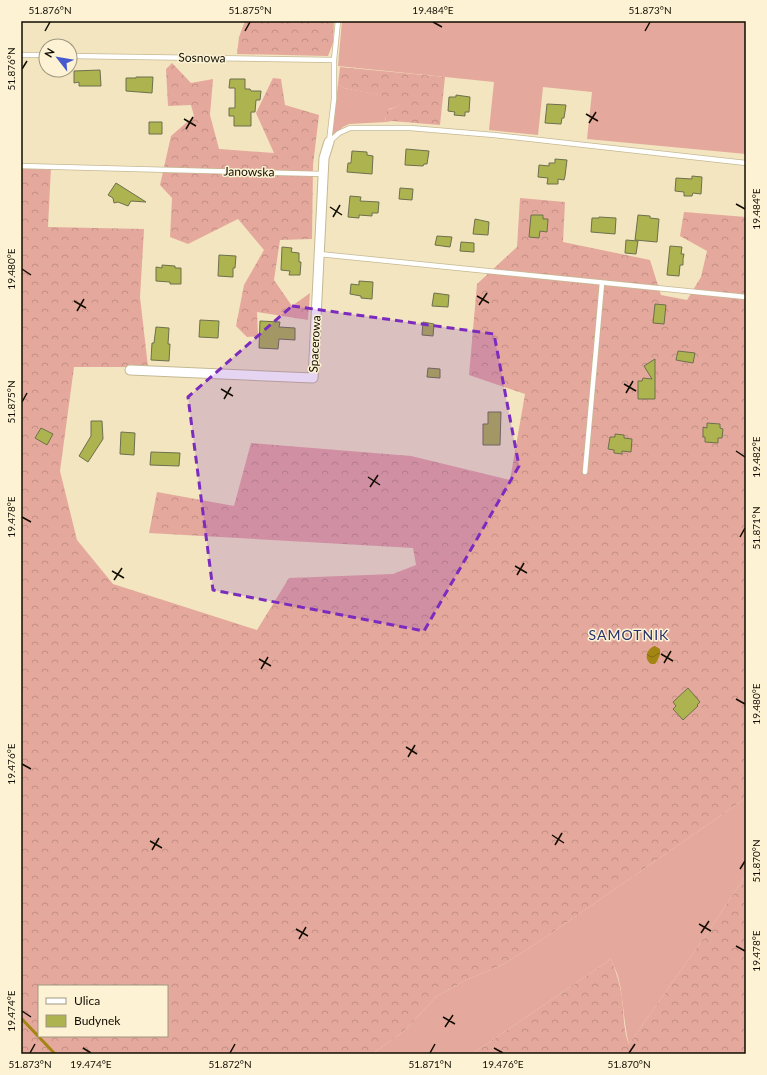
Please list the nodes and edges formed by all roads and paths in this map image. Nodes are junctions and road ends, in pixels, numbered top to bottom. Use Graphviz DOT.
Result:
graph roads {
  1 [pos="338,21"];
  2 [pos="21,55"];
  3 [pos="38,55"];
  4 [pos="78,56"];
  5 [pos="334,60"];
  6 [pos="329,142"];
  7 [pos="746,163"];
  8 [pos="21,166"];
  9 [pos="323,174"];
  10 [pos="319,254"];
  11 [pos="602,284"];
  12 [pos="746,297"];
  13 [pos="130,370"];
  14 [pos="585,472"];
  1 -- 5 [label="lane"];
  2 -- 3 [label="lane"];
  4 -- 5 [label="lane, Sosnowa"];
  5 -- 6 [label="lane"];
  6 -- 7 [label="lane"];
  6 -- 9 [label="street"];
  8 -- 9 [label="lane, Janowska"];
  9 -- 10 [label="street, Spacerowa"];
  10 -- 11 [label="lane"];
  10 -- 13 [label="street, Spacerowa"];
  11 -- 12 [label="lane"];
  11 -- 14 [label="lane"];
}
